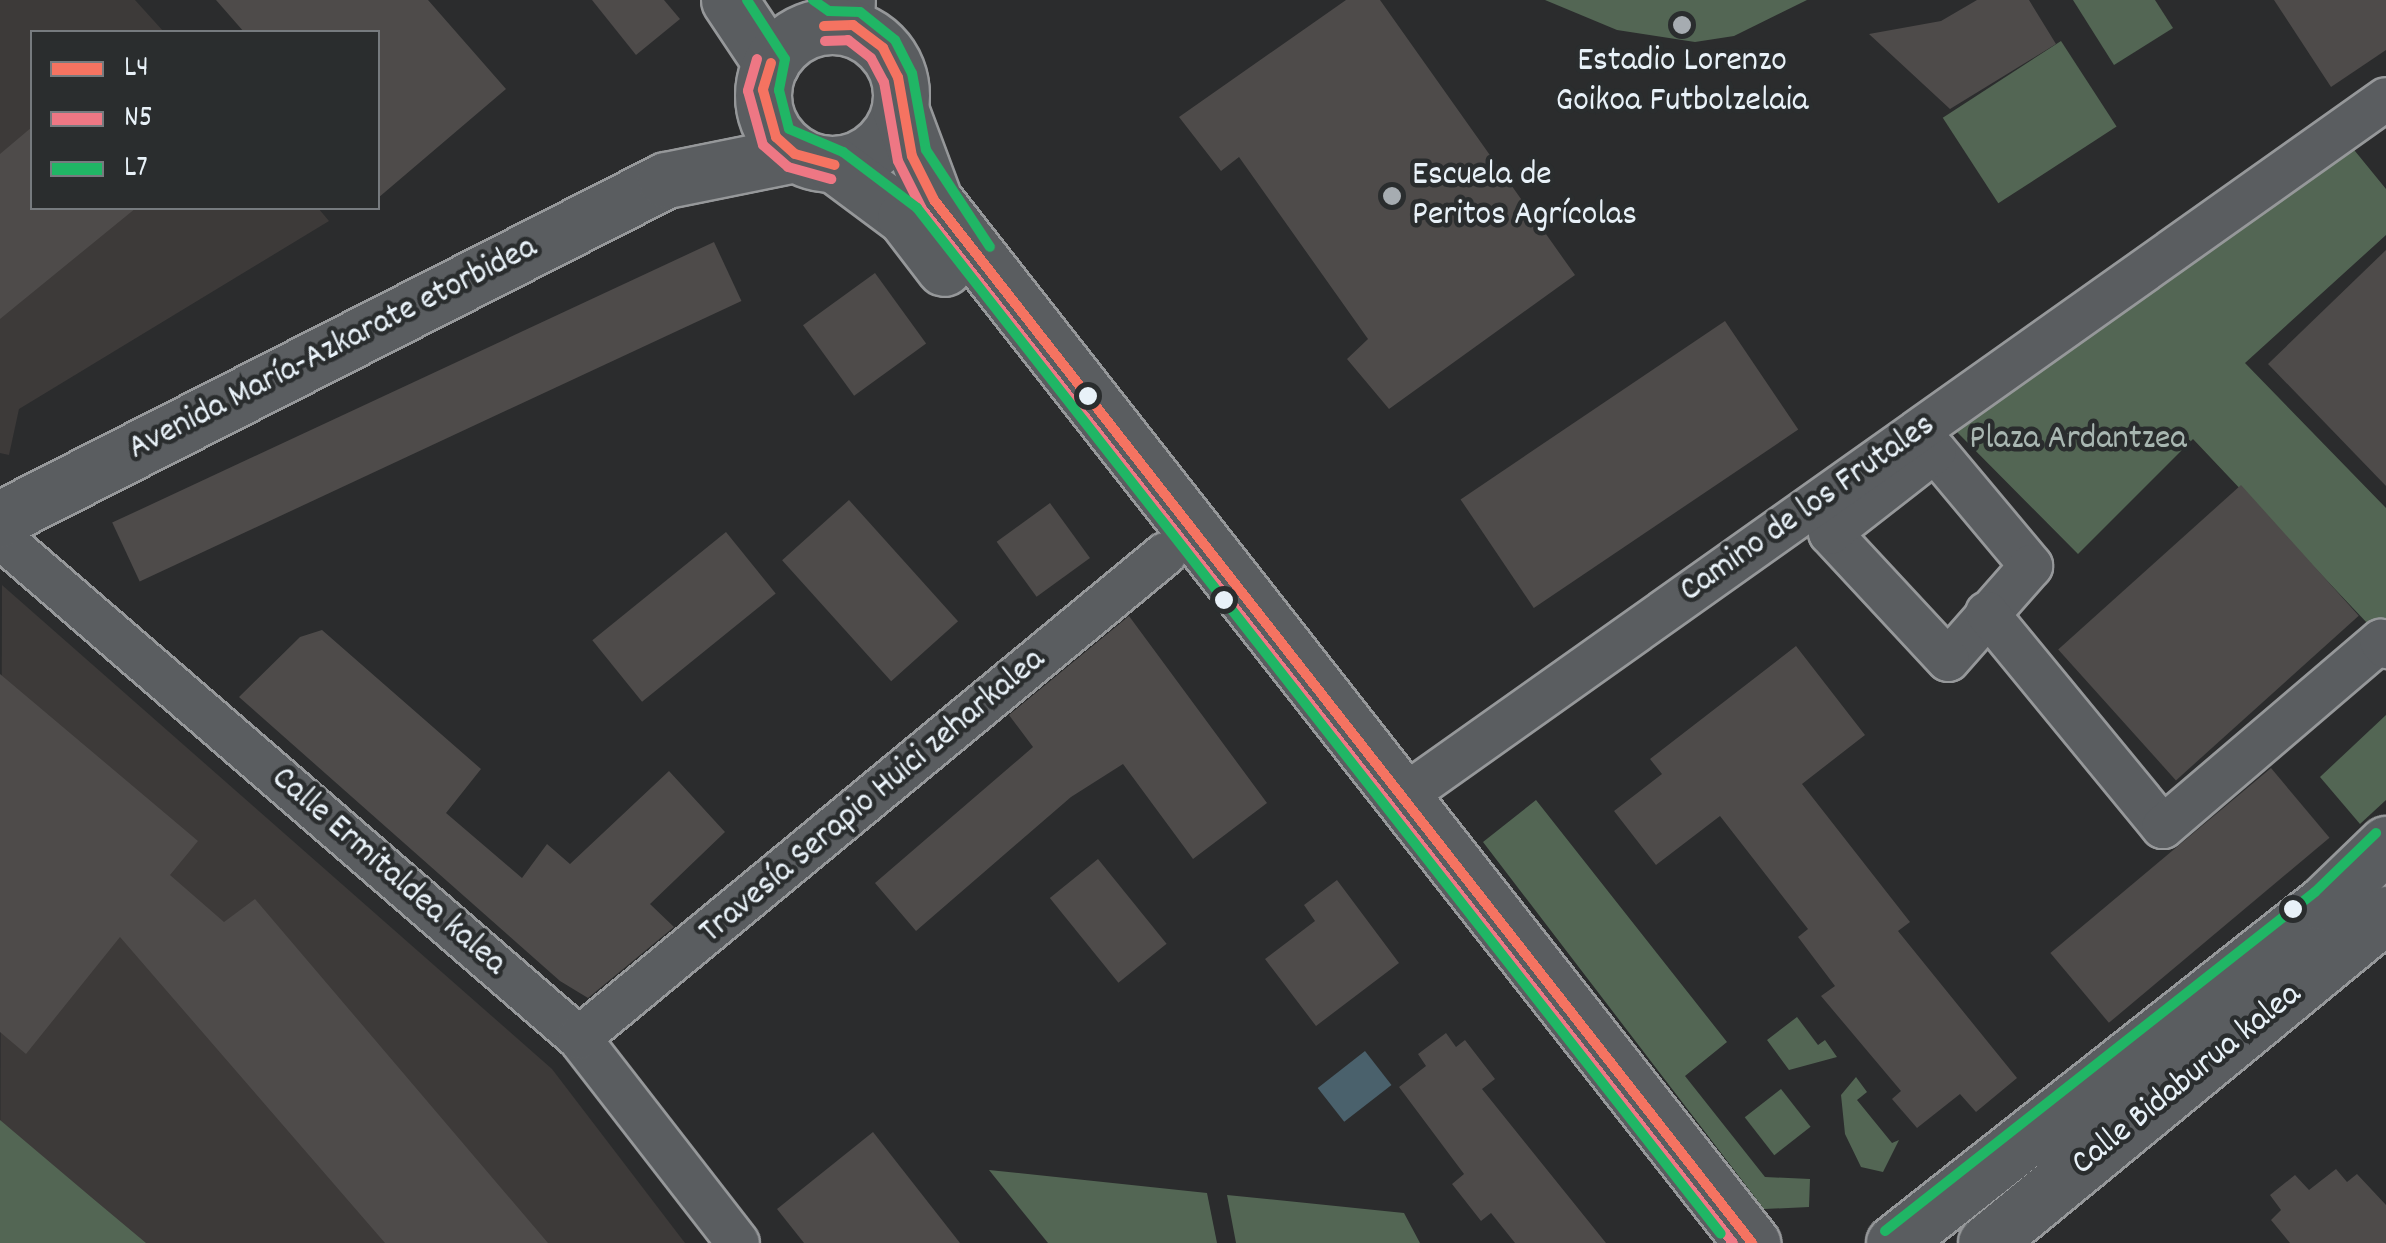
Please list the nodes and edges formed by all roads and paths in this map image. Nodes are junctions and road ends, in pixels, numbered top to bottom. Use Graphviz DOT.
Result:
graph roads {
  1 [pos="730,0"];
  2 [pos="829,13"];
  3 [pos="767,76"];
  4 [pos="2386,98"];
  5 [pos="900,109"];
  6 [pos="815,160"];
  7 [pos="666,180"];
  8 [pos="0,520"];
  9 [pos="0,537"];
  10 [pos="1165,554"];
  11 [pos="1987,613"];
  12 [pos="2386,646"];
  13 [pos="1425,780"];
  14 [pos="2386,844"];
  15 [pos="2386,914"];
  16 [pos="579,1038"];
  17 [pos="738,1243"];
  18 [pos="1710,1243"];
  19 [pos="1752,1243"];
  20 [pos="1894,1243"];
  21 [pos="1986,1243"];
  1 -- 3 [label="main road"];
  2 -- 3 [label="main road"];
  2 -- 5 [label="main road"];
  3 -- 6 [label="main road"];
  3 -- 7 [label="main road, Avenida María-Azkarate etorbidea"];
  4 -- 13 [label="street, Camino de los Frutales"];
  5 -- 6 [label="main road"];
  5 -- 19 [label="main road"];
  6 -- 7 [label="main road, Avenida María-Azkarate etorbidea"];
  6 -- 10 [label="main road"];
  7 -- 8 [label="main road, Avenida María-Azkarate etorbidea"];
  9 -- 16 [label="street, Calle Ermitaldea kalea"];
  10 -- 16 [label="street, Travesía Serapio Huici zeharkalea"];
  10 -- 18 [label="main road"];
  11 -- 11 [label="street"];
  11 -- 12 [label="street"];
  14 -- 20 [label="main road, Calle Bidaburua kalea"];
  15 -- 21 [label="main road, Calle Bidaburua kalea"];
  16 -- 17 [label="street, Calle Ermitaldea kalea"];
}
